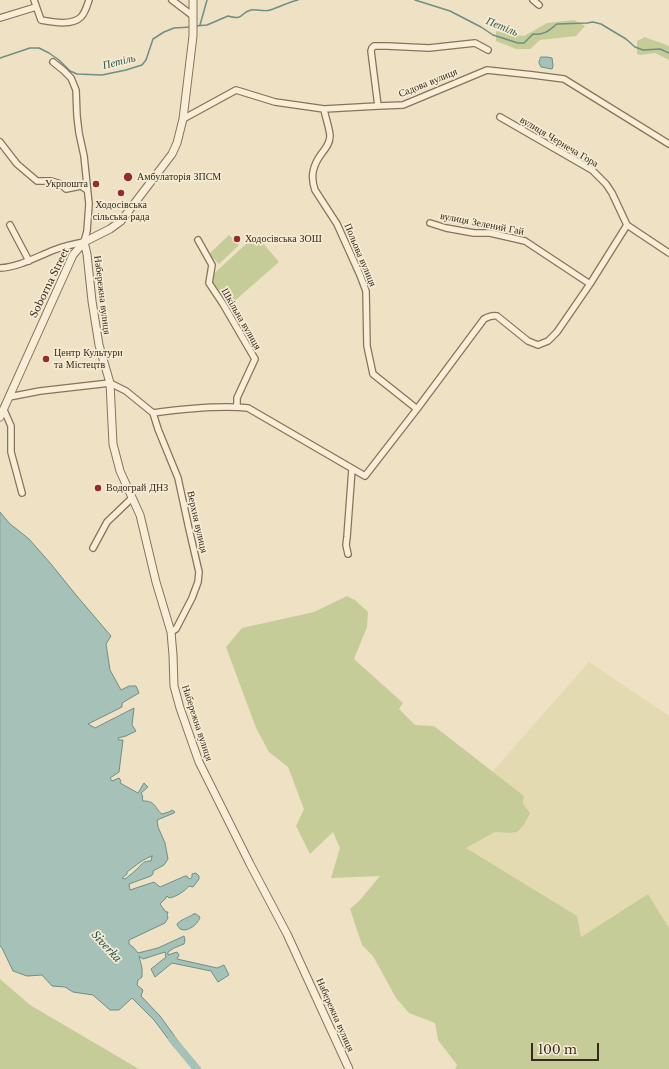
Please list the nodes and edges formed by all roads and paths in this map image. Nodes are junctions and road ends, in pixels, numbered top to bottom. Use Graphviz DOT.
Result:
graph roads {
  1 [pos="34,0"];
  2 [pos="88,0"];
  3 [pos="172,0"];
  4 [pos="193,0"];
  5 [pos="533,0"];
  6 [pos="539,5"];
  7 [pos="36,7"];
  8 [pos="193,17"];
  9 [pos="0,18"];
  10 [pos="488,50"];
  11 [pos="52,62"];
  12 [pos="378,106"];
  13 [pos="324,109"];
  14 [pos="500,117"];
  15 [pos="183,118"];
  16 [pos="0,142"];
  17 [pos="669,144"];
  18 [pos="87,190"];
  19 [pos="430,223"];
  20 [pos="10,225"];
  21 [pos="627,225"];
  22 [pos="198,240"];
  23 [pos="84,242"];
  24 [pos="669,253"];
  25 [pos="29,261"];
  26 [pos="0,268"];
  27 [pos="590,284"];
  28 [pos="110,383"];
  29 [pos="9,397"];
  30 [pos="237,407"];
  31 [pos="417,409"];
  32 [pos="4,410"];
  33 [pos="153,413"];
  34 [pos="0,417"];
  35 [pos="352,469"];
  36 [pos="22,493"];
  37 [pos="132,498"];
  38 [pos="93,548"];
  39 [pos="348,554"];
  40 [pos="171,632"];
  41 [pos="349,1069"];
  1 -- 7 [label="street"];
  2 -- 7 [label="street"];
  3 -- 8 [label="street"];
  4 -- 8 [label="street, Soborna Street"];
  5 -- 6 [label="street"];
  7 -- 9 [label="street"];
  8 -- 15 [label="street, Soborna Street"];
  10 -- 12 [label="street"];
  11 -- 18 [label="street"];
  12 -- 13 [label="street, Садова вулиця"];
  12 -- 17 [label="street, Садова вулиця"];
  13 -- 15 [label="street, Садова вулиця"];
  13 -- 31 [label="street, Польова вулиця"];
  14 -- 21 [label="street, вулиця Чернеча Гора"];
  15 -- 23 [label="street, Soborna Street"];
  16 -- 18 [label="street"];
  18 -- 23 [label="street"];
  19 -- 27 [label="street, вулиця Зелений Гай"];
  20 -- 25 [label="street"];
  21 -- 24 [label="street"];
  21 -- 27 [label="street"];
  22 -- 30 [label="street, Шкільна вулиця"];
  23 -- 25 [label="street"];
  23 -- 28 [label="street, Набережна вулиця"];
  23 -- 29 [label="street, Soborna Street"];
  25 -- 26 [label="street"];
  27 -- 31 [label="street"];
  28 -- 29 [label="street"];
  28 -- 33 [label="street"];
  28 -- 37 [label="street, Набережна вулиця"];
  29 -- 32 [label="street, Soborna Street"];
  30 -- 33 [label="street"];
  30 -- 35 [label="street"];
  31 -- 35 [label="street"];
  32 -- 34 [label="street, Soborna Street"];
  32 -- 36 [label="street"];
  33 -- 40 [label="street, Верхня вулиця"];
  35 -- 39 [label="street"];
  37 -- 38 [label="street"];
  37 -- 40 [label="street, Набережна вулиця"];
  40 -- 41 [label="street, Набережна вулиця"];
}
